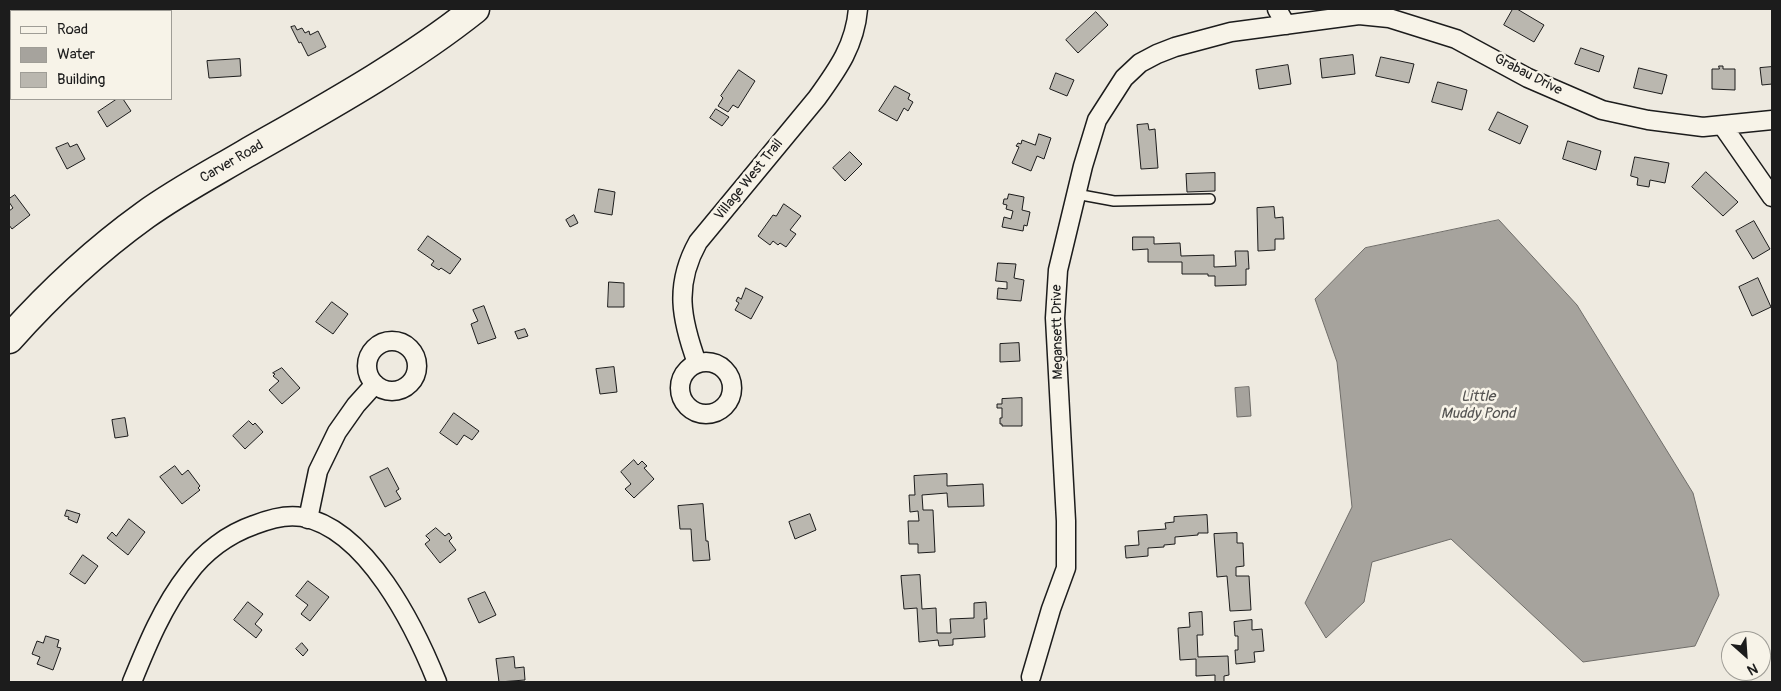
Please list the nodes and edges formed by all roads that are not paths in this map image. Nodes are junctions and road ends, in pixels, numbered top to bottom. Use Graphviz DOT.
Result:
graph roads {
  1 [pos="446,9"];
  2 [pos="475,9"];
  3 [pos="858,9"];
  4 [pos="1277,9"];
  5 [pos="1288,17"];
  6 [pos="1772,120"];
  7 [pos="1722,125"];
  8 [pos="1076,194"];
  9 [pos="1772,197"];
  10 [pos="1210,199"];
  11 [pos="9,312"];
  12 [pos="9,340"];
  13 [pos="697,363"];
  14 [pos="375,384"];
  15 [pos="308,519"];
  16 [pos="1031,677"];
  17 [pos="132,682"];
  18 [pos="437,682"];
  1 -- 11 [label="highway, Carver Road"];
  2 -- 12 [label="highway, Carver Road"];
  3 -- 13 [label="street, Village West Trail"];
  4 -- 5 [label="street"];
  5 -- 7 [label="street, Grabau Drive"];
  5 -- 8 [label="street, Megansett Drive"];
  6 -- 7 [label="street, Grabau Drive"];
  7 -- 9 [label="street"];
  8 -- 10 [label="lane"];
  8 -- 16 [label="street, Megansett Drive"];
  14 -- 15 [label="street"];
  15 -- 17 [label="street"];
  15 -- 18 [label="street"];
}
